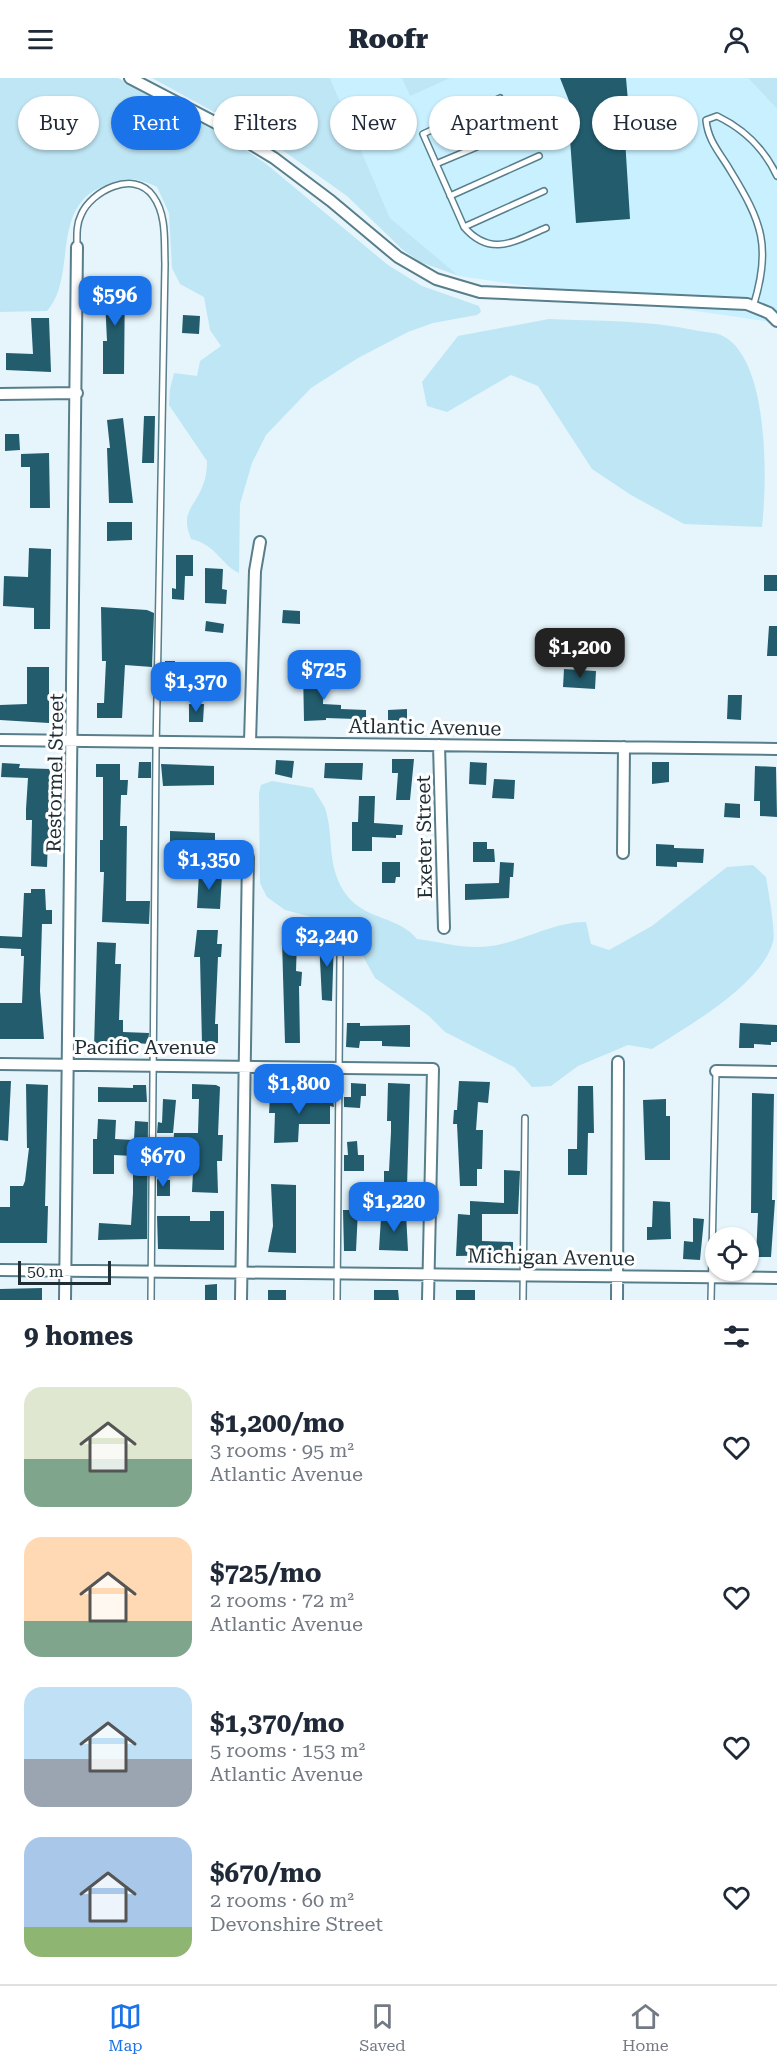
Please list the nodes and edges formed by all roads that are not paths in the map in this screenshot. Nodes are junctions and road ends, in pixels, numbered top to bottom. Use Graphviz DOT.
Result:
graph roads {
  1 [pos="130,78"];
  2 [pos="429,131"];
  3 [pos="429,148"];
  4 [pos="430,150"];
  5 [pos="470,150"];
  6 [pos="539,156"];
  7 [pos="436,164"];
  8 [pos="777,176"];
  9 [pos="544,191"];
  10 [pos="450,196"];
  11 [pos="464,227"];
  12 [pos="546,228"];
  13 [pos="77,247"];
  14 [pos="753,307"];
  15 [pos="773,317"];
  16 [pos="77,393"];
  17 [pos="0,394"];
  18 [pos="260,542"];
  19 [pos="0,740"];
  20 [pos="73,740"];
  21 [pos="157,740"];
  22 [pos="250,742"];
  23 [pos="439,745"];
  24 [pos="624,747"];
  25 [pos="777,748"];
  26 [pos="623,853"];
  27 [pos="248,857"];
  28 [pos="444,928"];
  29 [pos="340,957"];
  30 [pos="618,1062"];
  31 [pos="0,1064"];
  32 [pos="69,1064"];
  33 [pos="154,1064"];
  34 [pos="246,1066"];
  35 [pos="340,1067"];
  36 [pos="716,1071"];
  37 [pos="777,1072"];
  38 [pos="525,1118"];
  39 [pos="712,1227"];
  40 [pos="65,1269"];
  41 [pos="0,1270"];
  42 [pos="152,1270"];
  43 [pos="241,1272"];
  44 [pos="337,1272"];
  45 [pos="429,1274"];
  46 [pos="523,1274"];
  47 [pos="617,1276"];
  48 [pos="705,1276"];
  49 [pos="759,1277"];
  50 [pos="777,1278"];
  51 [pos="711,1281"];
  52 [pos="65,1300"];
  53 [pos="151,1300"];
  54 [pos="241,1300"];
  55 [pos="337,1300"];
  56 [pos="428,1300"];
  57 [pos="523,1300"];
  58 [pos="616,1300"];
  59 [pos="711,1300"];
  1 -- 14 [label="street"];
  2 -- 3 [label="lane"];
  4 -- 7 [label="lane"];
  5 -- 7 [label="lane"];
  6 -- 10 [label="lane"];
  7 -- 10 [label="lane"];
  8 -- 14 [label="lane"];
  9 -- 11 [label="lane"];
  10 -- 11 [label="lane"];
  11 -- 12 [label="lane"];
  13 -- 16 [label="street, Restormel Street"];
  13 -- 21 [label="lane"];
  14 -- 15 [label="street"];
  16 -- 17 [label="street"];
  16 -- 20 [label="street, Restormel Street"];
  18 -- 22 [label="street"];
  19 -- 20 [label="street, Atlantic Avenue"];
  20 -- 21 [label="street, Atlantic Avenue"];
  20 -- 32 [label="street, Restormel Street"];
  21 -- 22 [label="street, Atlantic Avenue"];
  21 -- 33 [label="lane"];
  22 -- 23 [label="street, Atlantic Avenue"];
  23 -- 24 [label="street, Atlantic Avenue"];
  23 -- 28 [label="street, Exeter Street"];
  24 -- 25 [label="street, Atlantic Avenue"];
  24 -- 26 [label="street"];
  27 -- 34 [label="street"];
  29 -- 35 [label="lane"];
  30 -- 47 [label="street"];
  31 -- 32 [label="street, Pacific Avenue"];
  32 -- 33 [label="street, Pacific Avenue"];
  32 -- 40 [label="street, Restormel Street"];
  33 -- 34 [label="street, Pacific Avenue"];
  33 -- 42 [label="lane"];
  34 -- 35 [label="street, Pacific Avenue"];
  34 -- 43 [label="street"];
  35 -- 44 [label="lane"];
  35 -- 45 [label="street, Pacific Avenue"];
  36 -- 37 [label="street"];
  36 -- 39 [label="lane"];
  38 -- 46 [label="lane"];
  40 -- 41 [label="street, Michigan Avenue"];
  40 -- 42 [label="street, Michigan Avenue"];
  40 -- 52 [label="street, Restormel Street"];
  42 -- 43 [label="street, Michigan Avenue"];
  42 -- 53 [label="lane"];
  43 -- 44 [label="street, Michigan Avenue"];
  43 -- 54 [label="street"];
  44 -- 45 [label="street, Michigan Avenue"];
  44 -- 55 [label="lane"];
  45 -- 46 [label="street, Michigan Avenue"];
  45 -- 56 [label="street"];
  46 -- 47 [label="street, Michigan Avenue"];
  46 -- 57 [label="lane"];
  47 -- 48 [label="street, Michigan Avenue"];
  47 -- 58 [label="street"];
  49 -- 50 [label="street, Michigan Avenue"];
  51 -- 59 [label="lane"];
}
